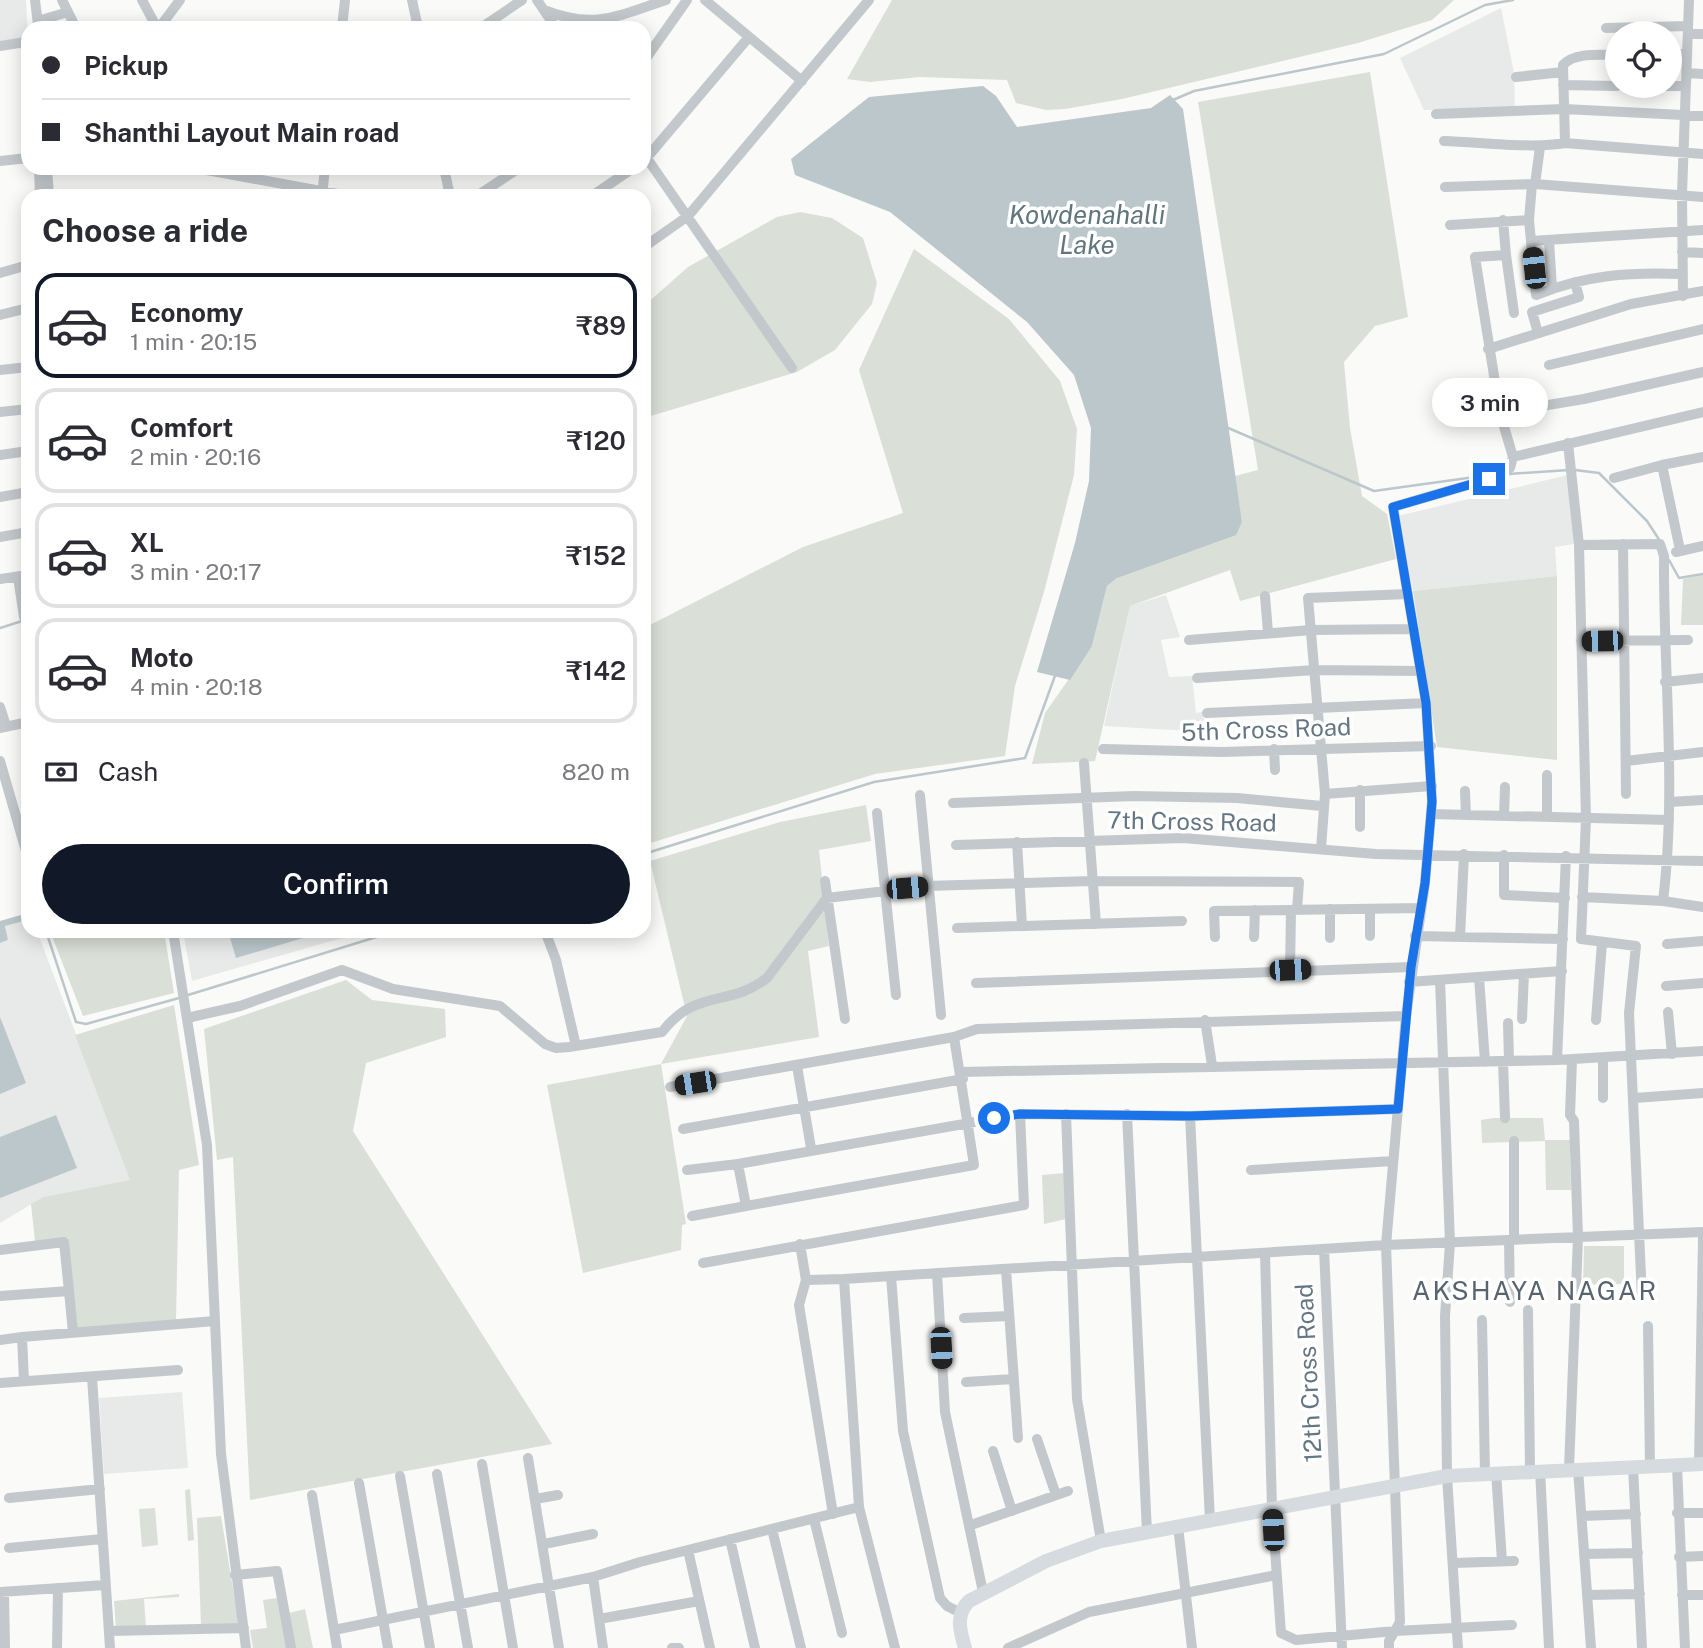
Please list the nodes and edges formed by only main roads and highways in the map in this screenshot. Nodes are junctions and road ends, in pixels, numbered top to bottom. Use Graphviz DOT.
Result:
graph roads {
  1 [pos="1701,1464"];
  2 [pos="965,1648"];
  1 -- 2 [label="main road"];
}
